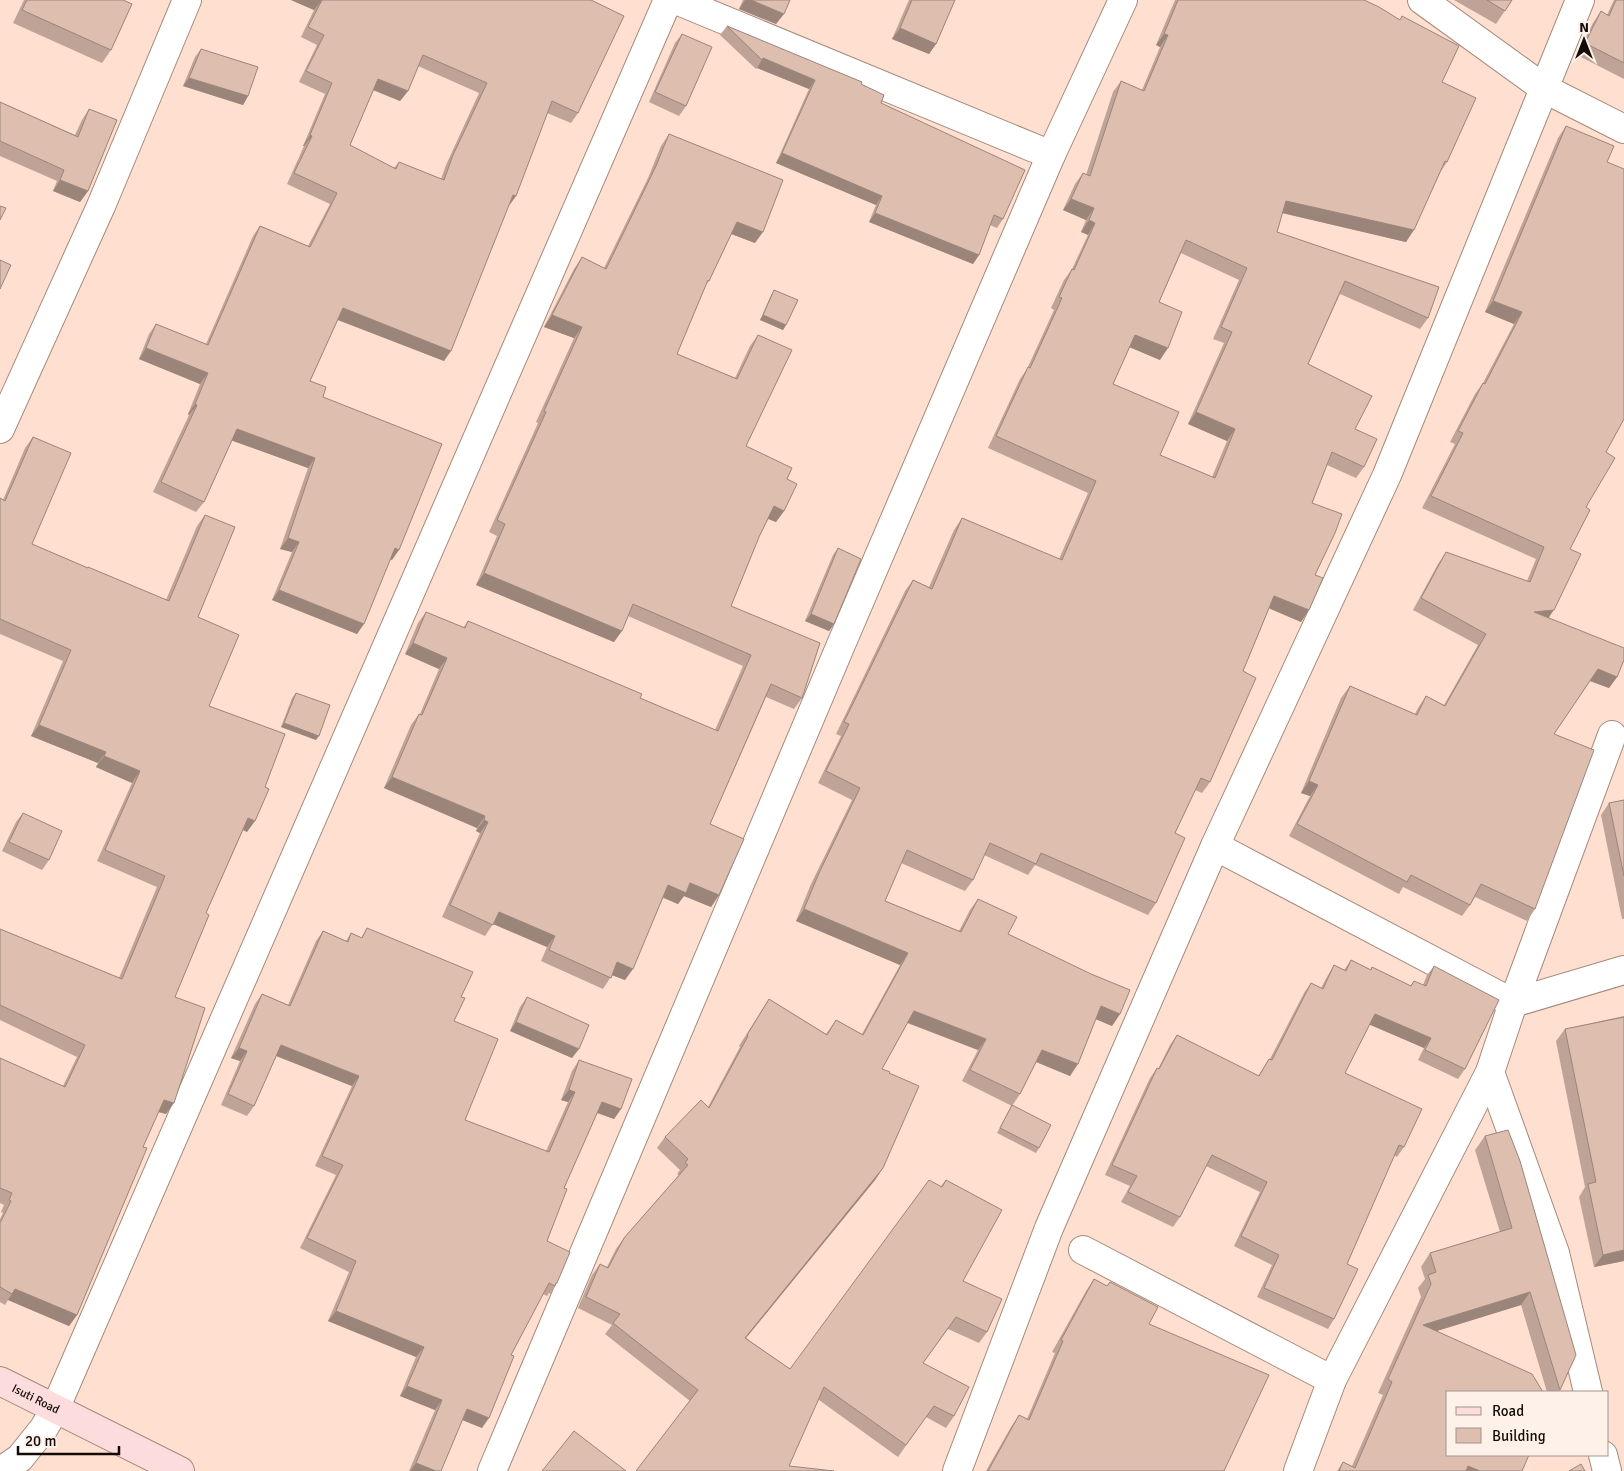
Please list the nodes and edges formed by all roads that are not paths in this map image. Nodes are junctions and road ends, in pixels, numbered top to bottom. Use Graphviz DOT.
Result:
graph roads {
  1 [pos="187,0"];
  2 [pos="668,0"];
  3 [pos="676,0"];
  4 [pos="1123,0"];
  5 [pos="1422,0"];
  6 [pos="1580,0"];
  7 [pos="1545,89"];
  8 [pos="1624,128"];
  9 [pos="1051,155"];
  10 [pos="0,429"];
  11 [pos="1612,735"];
  12 [pos="1215,846"];
  13 [pos="1624,970"];
  14 [pos="1513,1003"];
  15 [pos="1490,1072"];
  16 [pos="1084,1250"];
  17 [pos="1332,1380"];
  18 [pos="0,1381"];
  19 [pos="1588,1391"];
  20 [pos="55,1409"];
  21 [pos="1603,1456"];
  22 [pos="1,1471"];
  23 [pos="180,1471"];
  24 [pos="492,1471"];
  25 [pos="957,1471"];
  26 [pos="1298,1471"];
  27 [pos="1607,1471"];
  1 -- 10 [label="street"];
  2 -- 20 [label="street"];
  3 -- 9 [label="street"];
  4 -- 9 [label="street"];
  5 -- 7 [label="street"];
  6 -- 7 [label="street"];
  7 -- 8 [label="street"];
  7 -- 12 [label="street"];
  9 -- 24 [label="street"];
  11 -- 14 [label="street"];
  12 -- 14 [label="street"];
  12 -- 25 [label="street"];
  13 -- 14 [label="street"];
  14 -- 15 [label="street"];
  15 -- 17 [label="street"];
  15 -- 19 [label="street"];
  16 -- 17 [label="street"];
  17 -- 26 [label="street"];
  18 -- 20 [label="street, Isuti Road"];
  20 -- 22 [label="street"];
  20 -- 23 [label="street, Isuti Road"];
  21 -- 27 [label="street"];
}
